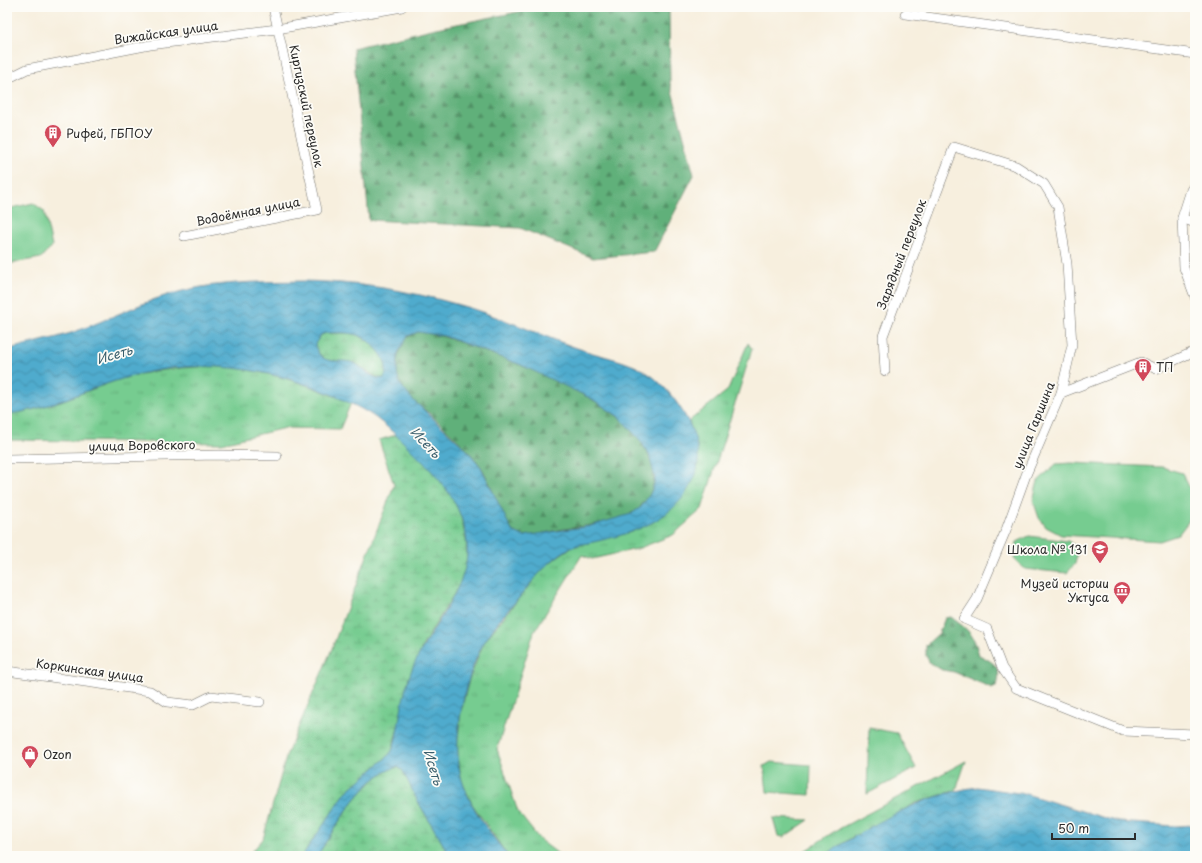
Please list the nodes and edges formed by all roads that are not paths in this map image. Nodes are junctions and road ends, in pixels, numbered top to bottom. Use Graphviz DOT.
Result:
graph roads {
  1 [pos="273,7"];
  2 [pos="402,7"];
  3 [pos="905,14"];
  4 [pos="277,29"];
  5 [pos="1195,54"];
  6 [pos="7,77"];
  7 [pos="1044,184"];
  8 [pos="1195,184"];
  9 [pos="317,210"];
  10 [pos="1182,218"];
  11 [pos="1195,223"];
  12 [pos="184,236"];
  13 [pos="1195,297"];
  14 [pos="1195,351"];
  15 [pos="885,371"];
  16 [pos="1061,393"];
  17 [pos="277,456"];
  18 [pos="7,459"];
  19 [pos="7,671"];
  20 [pos="260,702"];
  21 [pos="1195,734"];
  1 -- 4 [label="street, Киргизский переулок"];
  2 -- 4 [label="street, Вижайская улица"];
  3 -- 5 [label="street"];
  4 -- 6 [label="street, Вижайская улица"];
  4 -- 9 [label="street, Киргизский переулок"];
  7 -- 15 [label="street, Зарядный переулок"];
  7 -- 16 [label="street, улица Гаршина"];
  8 -- 10 [label="street"];
  9 -- 12 [label="street, Водоёмная улица"];
  10 -- 11 [label="street"];
  10 -- 13 [label="street"];
  14 -- 16 [label="street"];
  16 -- 21 [label="street, улица Гаршина"];
  17 -- 18 [label="street, улица Воровского"];
  19 -- 20 [label="street, Коркинская улица"];
}
